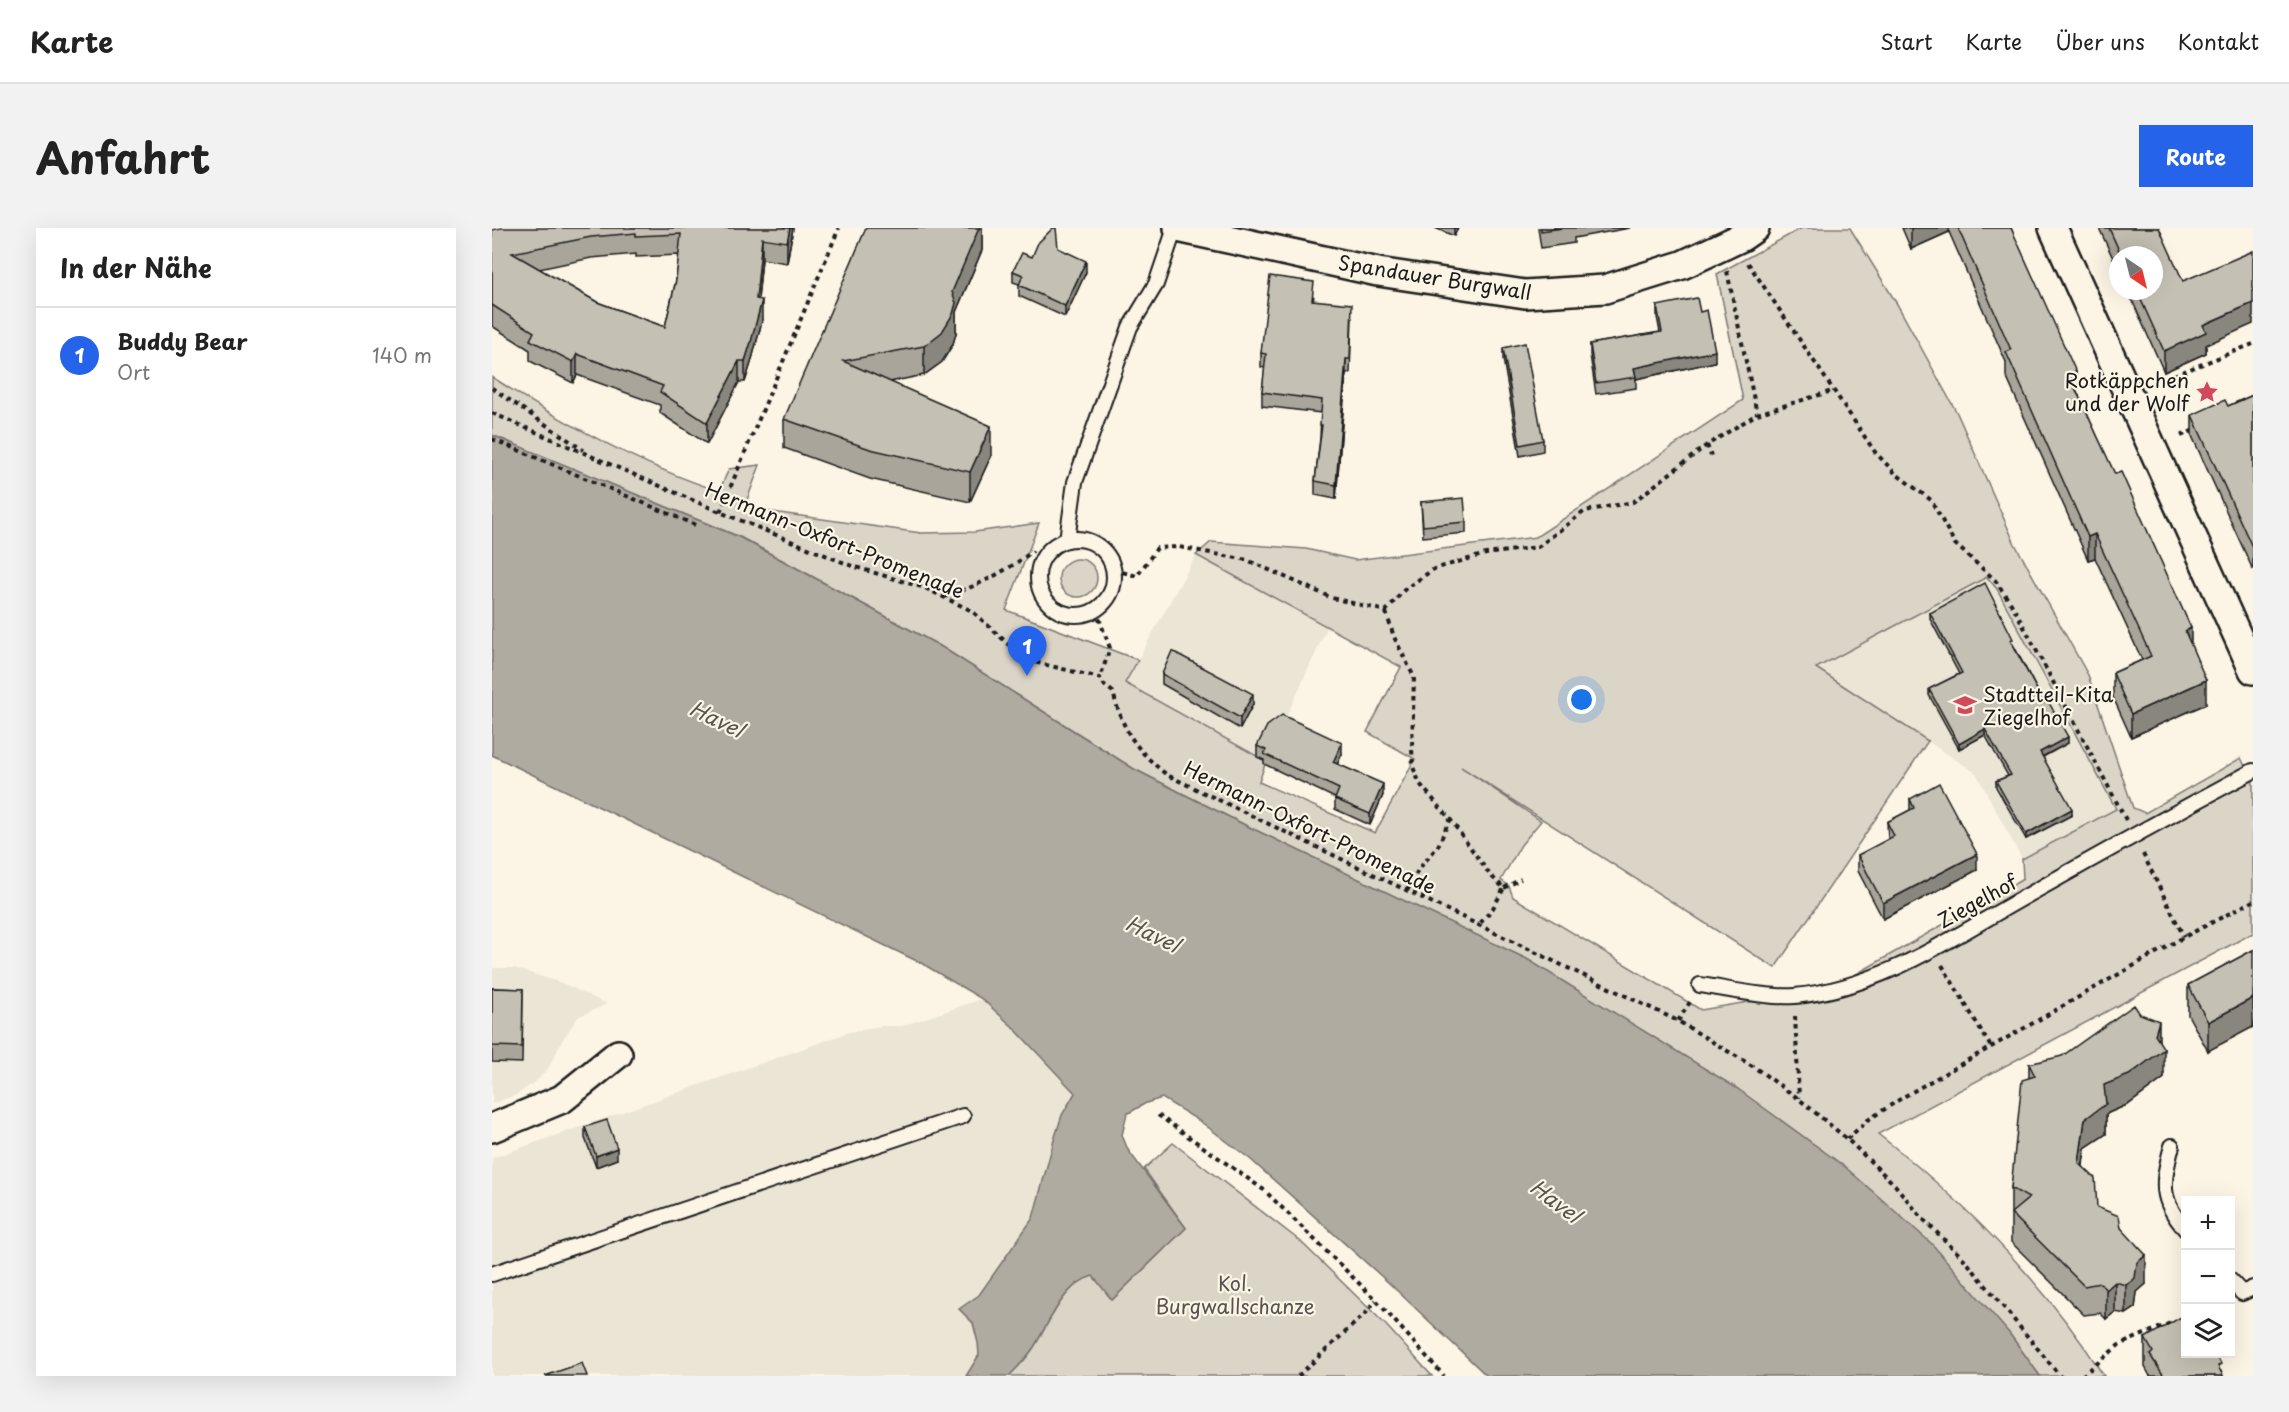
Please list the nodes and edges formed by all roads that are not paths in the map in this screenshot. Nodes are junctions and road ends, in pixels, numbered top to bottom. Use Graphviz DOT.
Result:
graph roads {
  1 [pos="1176,228"];
  2 [pos="1755,228"];
  3 [pos="2053,228"];
  4 [pos="1068,540"];
  5 [pos="2253,670"];
  6 [pos="2253,771"];
  7 [pos="1700,985"];
  8 [pos="618,1054"];
  9 [pos="963,1116"];
  10 [pos="492,1128"];
  11 [pos="2172,1146"];
  12 [pos="2181,1225"];
  13 [pos="492,1274"];
  14 [pos="2235,1285"];
  15 [pos="2253,1288"];
  1 -- 2 [label="street, Spandauer Burgwall"];
  1 -- 4 [label="lane, Spandauer Burgwall"];
  3 -- 5 [label="street"];
  4 -- 4 [label="lane"];
  6 -- 7 [label="lane, Ziegelhof"];
  8 -- 10 [label="street"];
  9 -- 13 [label="lane"];
  11 -- 12 [label="lane"];
  14 -- 15 [label="lane"];
}
